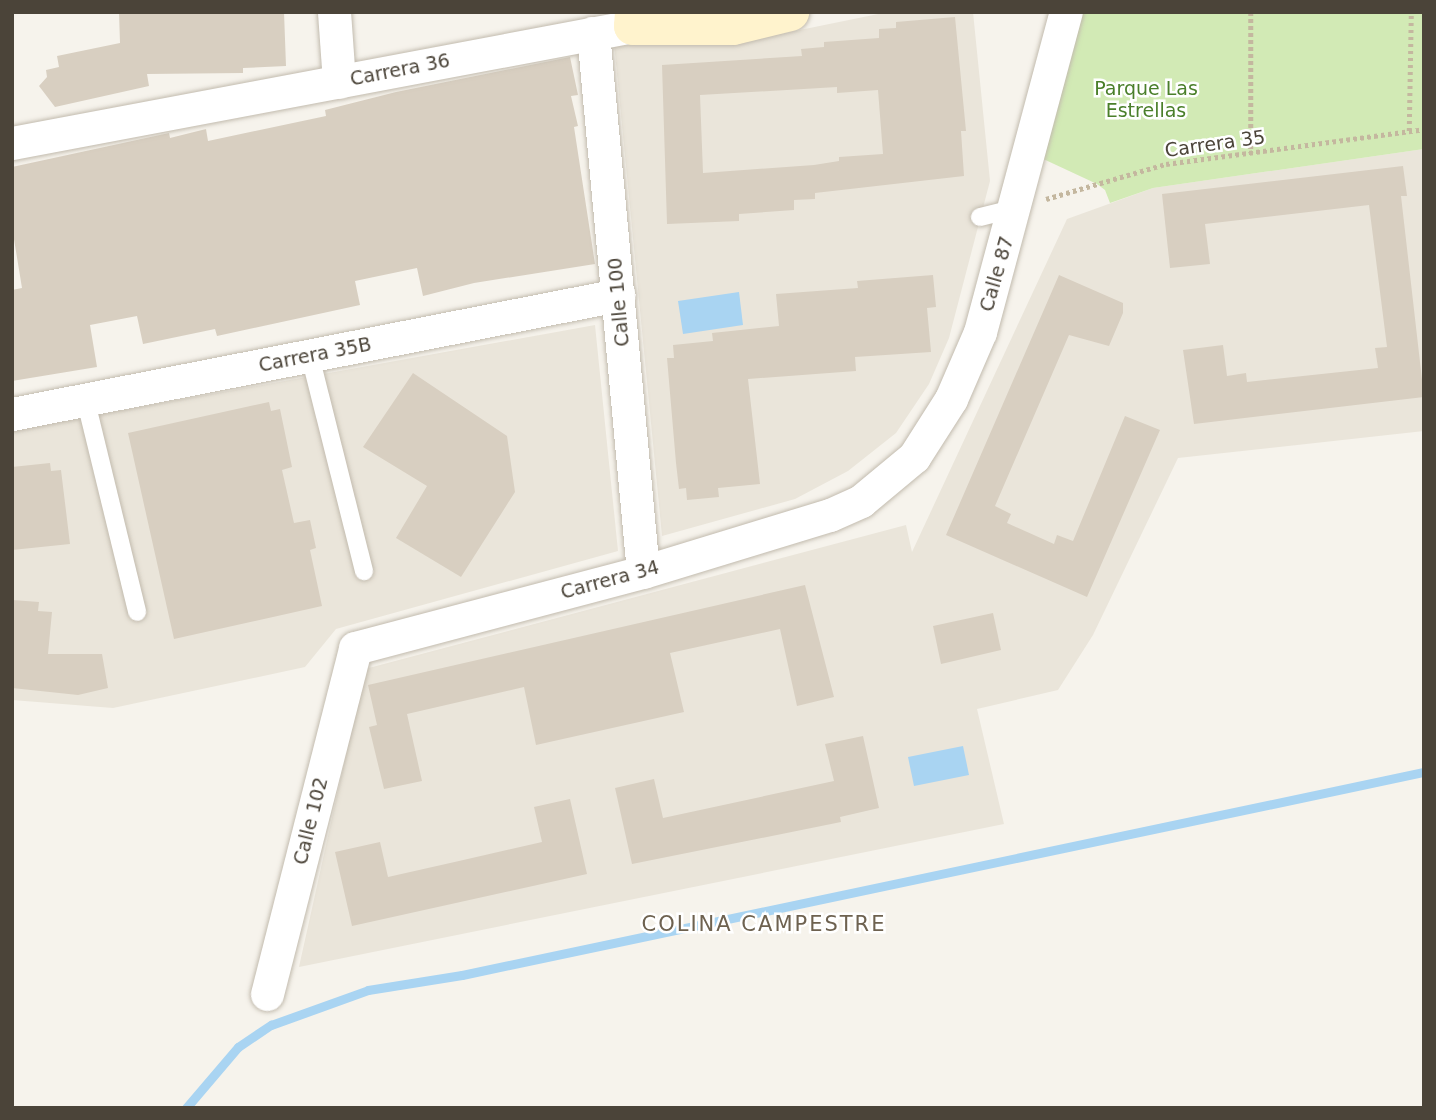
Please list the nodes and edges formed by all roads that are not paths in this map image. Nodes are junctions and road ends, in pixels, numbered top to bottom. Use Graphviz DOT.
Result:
graph roads {
  1 [pos="334,12"];
  2 [pos="790,12"];
  3 [pos="1066,12"];
  4 [pos="633,19"];
  5 [pos="593,33"];
  6 [pos="339,82"];
  7 [pos="12,143"];
  8 [pos="1015,208"];
  9 [pos="980,217"];
  10 [pos="628,293"];
  11 [pos="310,356"];
  12 [pos="86,402"];
  13 [pos="12,414"];
  14 [pos="861,501"];
  15 [pos="364,571"];
  16 [pos="643,572"];
  17 [pos="137,612"];
  18 [pos="355,648"];
  19 [pos="267,994"];
  1 -- 6 [label="street"];
  2 -- 4 [label="street, Carrera 36"];
  3 -- 8 [label="street, Calle 87"];
  4 -- 5 [label="street, Carrera 36"];
  5 -- 6 [label="street, Carrera 36"];
  5 -- 10 [label="street, Calle 100"];
  6 -- 7 [label="street, Carrera 36"];
  8 -- 9 [label="lane"];
  8 -- 14 [label="street, Calle 87"];
  10 -- 11 [label="street, Carrera 35B"];
  10 -- 16 [label="street, Calle 100"];
  11 -- 12 [label="street, Carrera 35B"];
  11 -- 15 [label="lane"];
  12 -- 13 [label="street, Carrera 35B"];
  12 -- 17 [label="lane"];
  14 -- 16 [label="street, Carrera 34"];
  16 -- 18 [label="street, Carrera 34"];
  18 -- 19 [label="street, Calle 102"];
}
